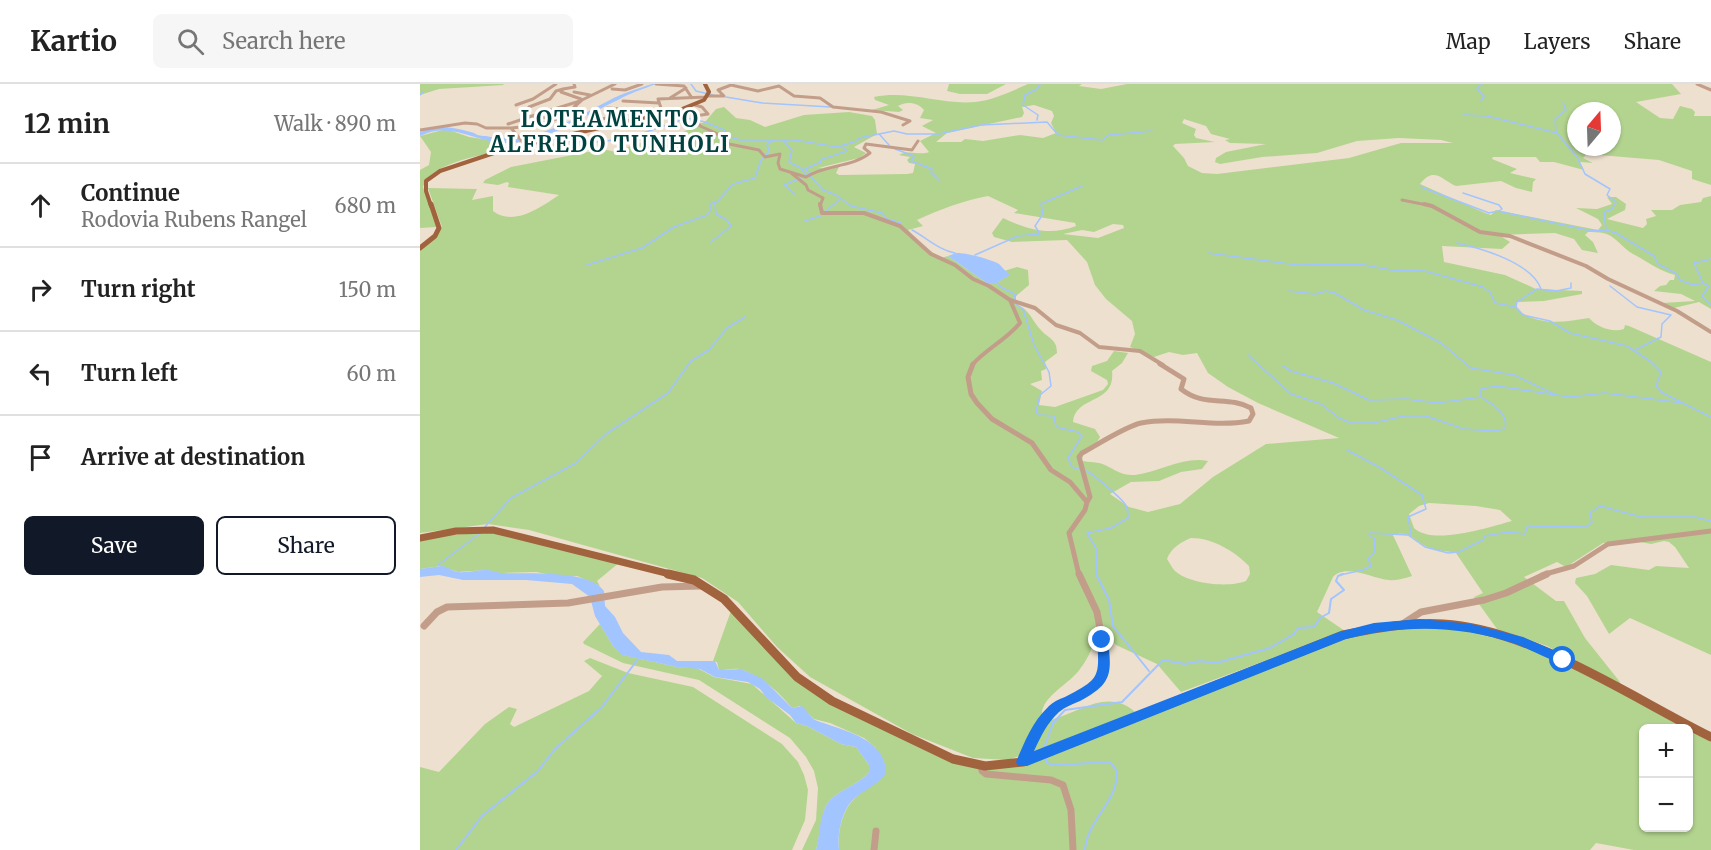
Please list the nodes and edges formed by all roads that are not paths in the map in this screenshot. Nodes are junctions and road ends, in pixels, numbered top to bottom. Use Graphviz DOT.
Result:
graph roads {
  1 [pos="556,84"];
  2 [pos="615,84"];
  3 [pos="642,84"];
  4 [pos="657,84"];
  5 [pos="705,84"];
  6 [pos="1697,84"];
  7 [pos="574,85"];
  8 [pos="677,85"];
  9 [pos="686,88"];
  10 [pos="562,89"];
  11 [pos="612,89"];
  12 [pos="1711,90"];
  13 [pos="574,92"];
  14 [pos="591,95"];
  15 [pos="707,97"];
  16 [pos="692,98"];
  17 [pos="669,99"];
  18 [pos="581,100"];
  19 [pos="623,101"];
  20 [pos="659,101"];
  21 [pos="516,105"];
  22 [pos="694,105"];
  23 [pos="530,107"];
  24 [pos="574,107"];
  25 [pos="607,108"];
  26 [pos="618,109"];
  27 [pos="682,109"];
  28 [pos="563,112"];
  29 [pos="667,113"];
  30 [pos="534,116"];
  31 [pos="695,116"];
  32 [pos="547,118"];
  33 [pos="602,119"];
  34 [pos="532,122"];
  35 [pos="508,124"];
  36 [pos="699,124"];
  37 [pos="615,125"];
  38 [pos="903,125"];
  39 [pos="511,128"];
  40 [pos="420,130"];
  41 [pos="918,141"];
  42 [pos="526,146"];
  43 [pos="777,153"];
  44 [pos="790,172"];
  45 [pos="1401,200"];
  46 [pos="420,248"];
  47 [pos="1010,300"];
  48 [pos="1711,332"];
  49 [pos="1087,502"];
  50 [pos="1711,531"];
  51 [pos="420,538"];
  52 [pos="708,586"];
  53 [pos="605,595"];
  54 [pos="588,599"];
  55 [pos="1402,624"];
  56 [pos="424,626"];
  57 [pos="1711,737"];
  58 [pos="1023,762"];
  59 [pos="981,765"];
  60 [pos="876,831"];
  61 [pos="874,850"];
  62 [pos="1073,850"];
  1 -- 21 [label="street"];
  2 -- 14 [label="street"];
  3 -- 11 [label="street"];
  4 -- 8 [label="street"];
  5 -- 15 [label="main road"];
  6 -- 12 [label="street"];
  7 -- 10 [label="street"];
  8 -- 9 [label="street"];
  9 -- 16 [label="street"];
  9 -- 17 [label="street"];
  10 -- 18 [label="street"];
  10 -- 23 [label="street"];
  13 -- 14 [label="street"];
  14 -- 18 [label="street"];
  15 -- 16 [label="street"];
  15 -- 22 [label="main road"];
  15 -- 38 [label="street"];
  16 -- 17 [label="street"];
  17 -- 20 [label="street"];
  18 -- 24 [label="street"];
  18 -- 30 [label="street"];
  19 -- 20 [label="street"];
  20 -- 29 [label="street"];
  22 -- 27 [label="main road"];
  22 -- 31 [label="street"];
  24 -- 28 [label="street"];
  24 -- 39 [label="street"];
  25 -- 26 [label="street"];
  26 -- 33 [label="street"];
  26 -- 33 [label="street"];
  27 -- 29 [label="main road"];
  27 -- 31 [label="street"];
  28 -- 30 [label="street"];
  28 -- 32 [label="street"];
  29 -- 37 [label="main road"];
  30 -- 32 [label="street"];
  30 -- 35 [label="street"];
  31 -- 36 [label="street"];
  32 -- 34 [label="street"];
  33 -- 37 [label="street"];
  36 -- 43 [label="street"];
  37 -- 42 [label="main road"];
  39 -- 40 [label="street"];
  39 -- 42 [label="street"];
  41 -- 44 [label="street"];
  42 -- 46 [label="main road"];
  43 -- 44 [label="street"];
  44 -- 47 [label="street"];
  45 -- 48 [label="street"];
  47 -- 49 [label="street"];
  47 -- 49 [label="street"];
  49 -- 58 [label="street"];
  50 -- 55 [label="street"];
  51 -- 52 [label="main road"];
  52 -- 53 [label="street"];
  52 -- 59 [label="main road"];
  53 -- 54 [label="street"];
  54 -- 56 [label="street"];
  55 -- 57 [label="main road"];
  55 -- 58 [label="main road"];
  58 -- 59 [label="main road"];
  59 -- 62 [label="street"];
  60 -- 61 [label="street"];
}
